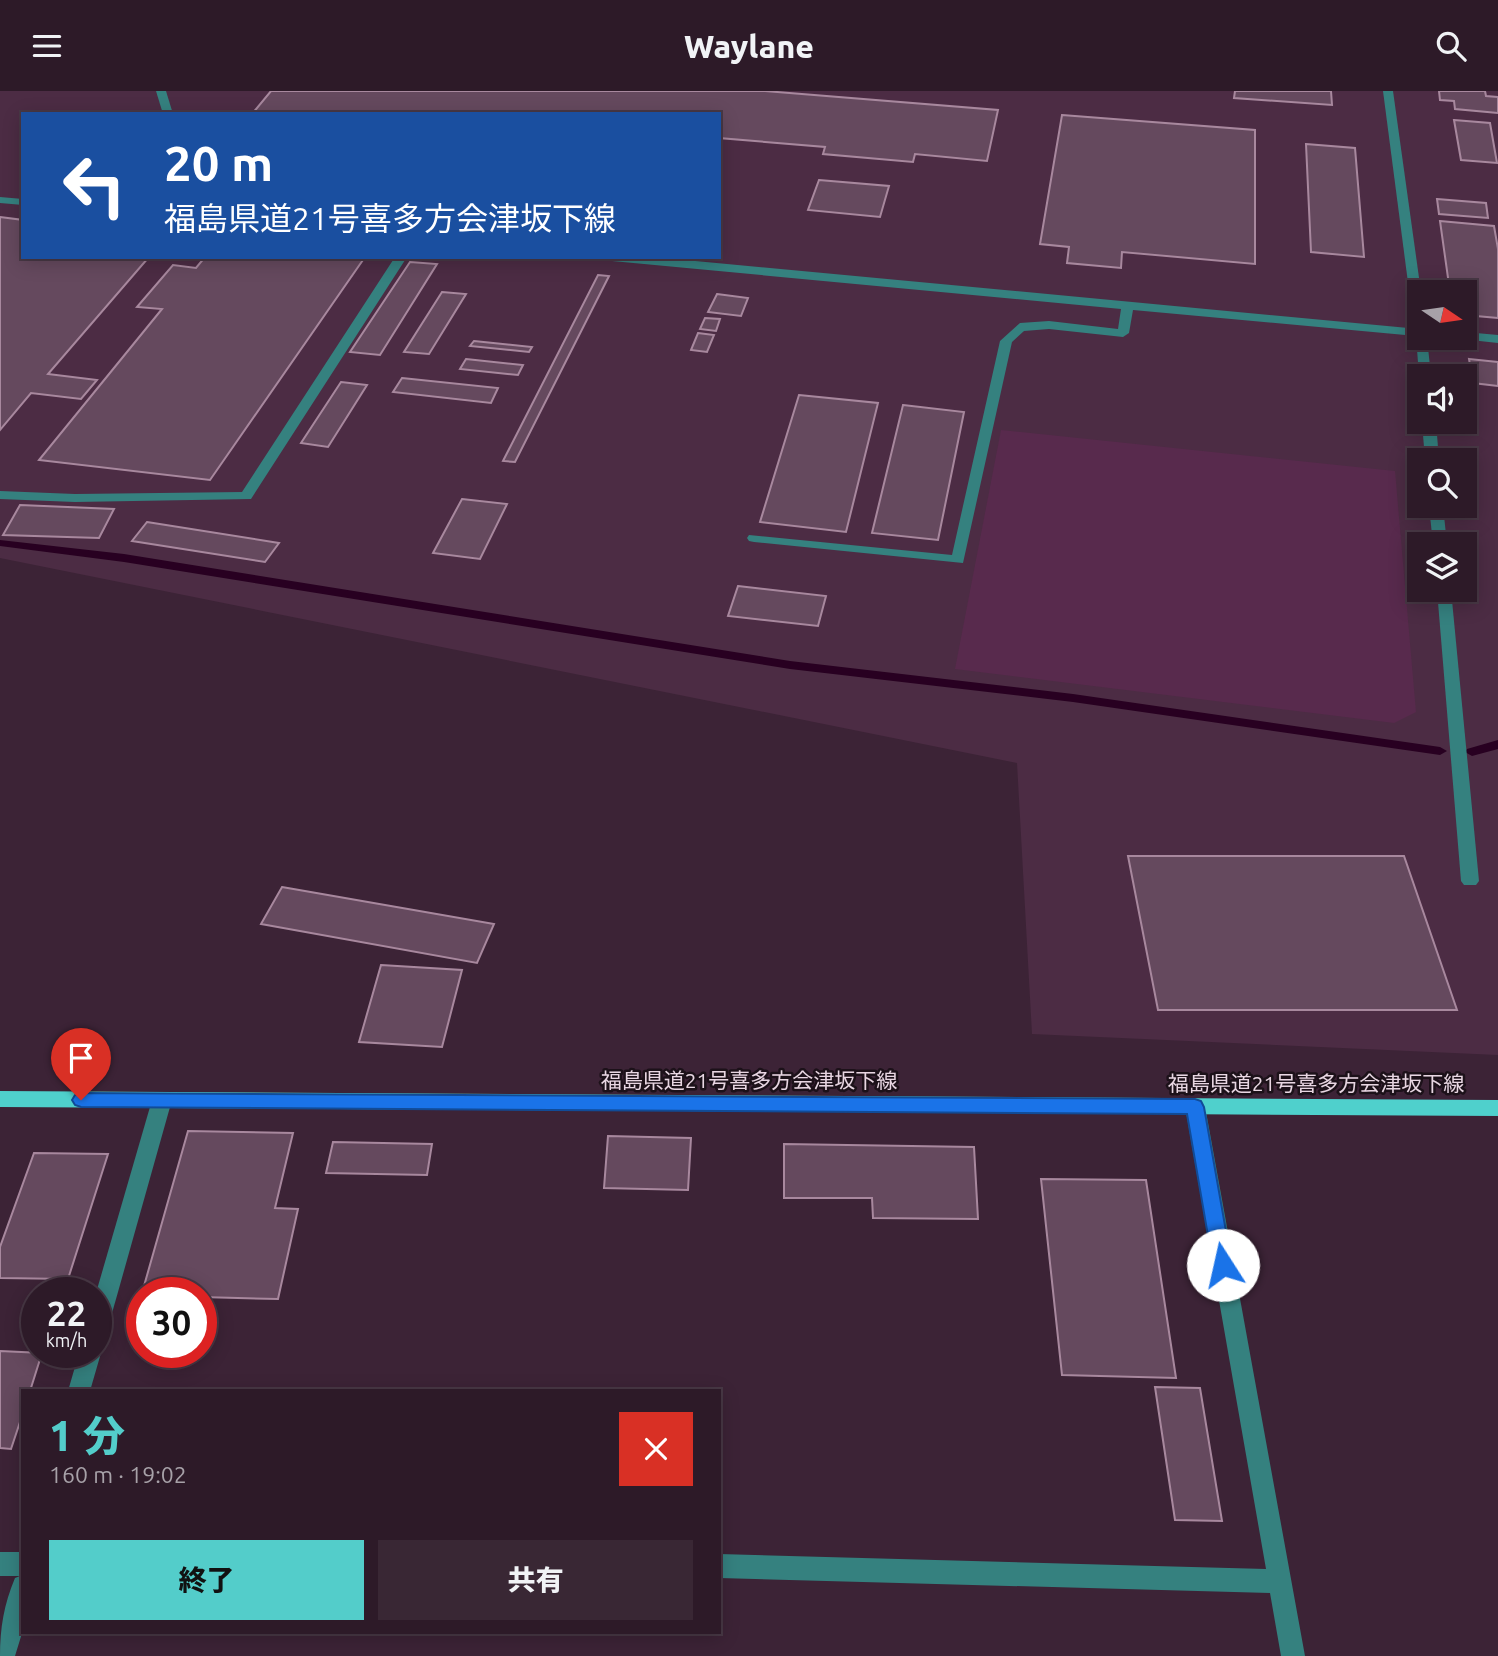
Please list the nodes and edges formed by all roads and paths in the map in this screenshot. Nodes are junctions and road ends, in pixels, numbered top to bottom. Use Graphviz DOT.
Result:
graph roads {
  1 [pos="162,91"];
  2 [pos="1388,91"];
  3 [pos="167,112"];
  4 [pos="0,200"];
  5 [pos="21,202"];
  6 [pos="400,259"];
  7 [pos="633,259"];
  8 [pos="1413,280"];
  9 [pos="1128,306"];
  10 [pos="1407,332"];
  11 [pos="1477,338"];
  12 [pos="1498,339"];
  13 [pos="0,495"];
  14 [pos="754,538"];
  15 [pos="1445,602"];
  16 [pos="1470,881"];
  17 [pos="0,1099"];
  18 [pos="162,1100"];
  19 [pos="1195,1107"];
  20 [pos="1498,1108"];
  21 [pos="111,1277"];
  22 [pos="86,1368"];
  23 [pos="80,1389"];
  24 [pos="0,1564"];
  25 [pos="21,1564"];
  26 [pos="721,1566"];
  27 [pos="1278,1581"];
  28 [pos="21,1593"];
  29 [pos="3,1656"];
  30 [pos="1293,1656"];
  1 -- 3 [label="street"];
  2 -- 8 [label="street"];
  4 -- 5 [label="street"];
  6 -- 13 [label="street"];
  7 -- 9 [label="street"];
  9 -- 10 [label="street"];
  9 -- 14 [label="street"];
  11 -- 12 [label="street"];
  15 -- 16 [label="street"];
  17 -- 18 [label="main road, 福島県道21号喜多方会津坂下線"];
  18 -- 19 [label="main road, 福島県道21号喜多方会津坂下線"];
  18 -- 21 [label="street"];
  19 -- 20 [label="main road, 福島県道21号喜多方会津坂下線"];
  19 -- 27 [label="street"];
  22 -- 23 [label="street"];
  24 -- 25 [label="street"];
  26 -- 27 [label="street"];
  27 -- 30 [label="street"];
  28 -- 29 [label="street"];
}
